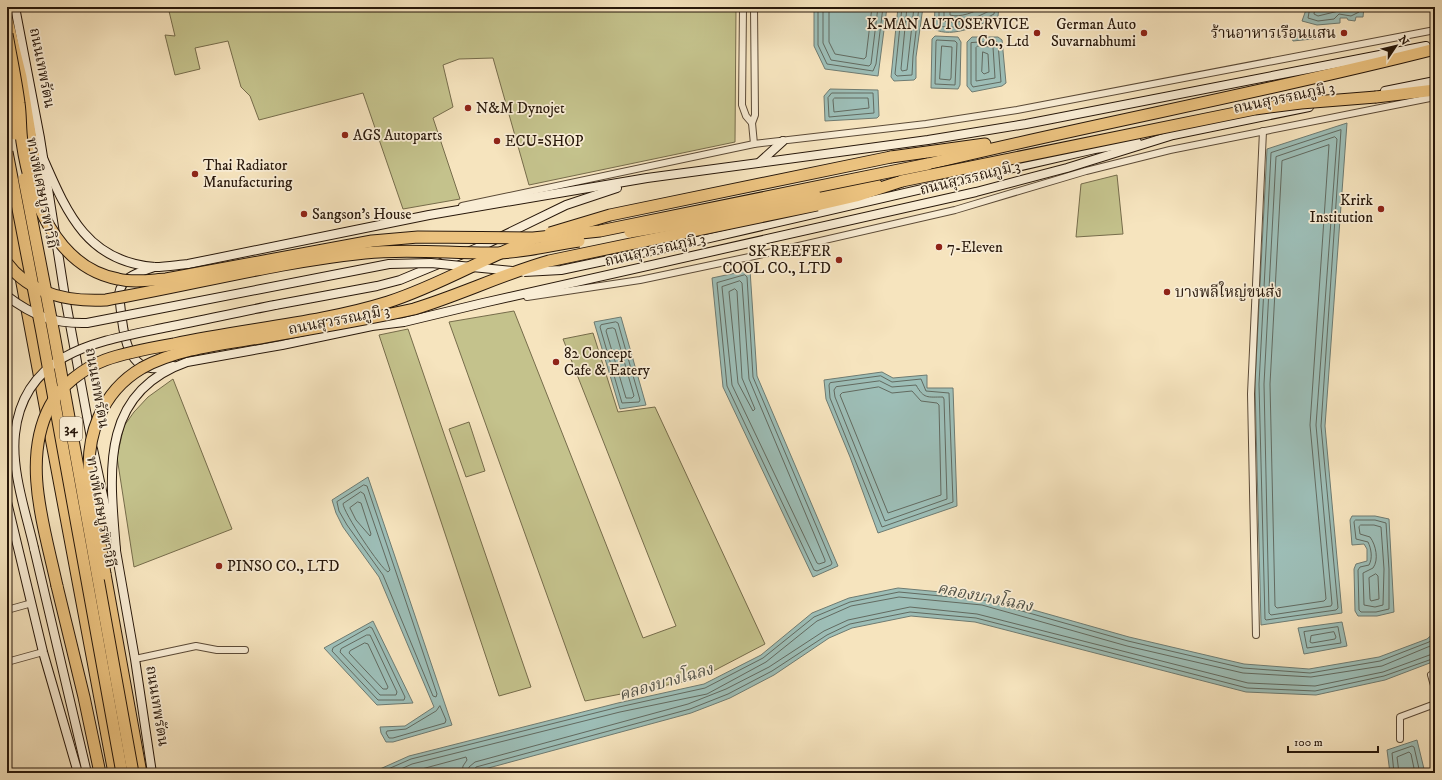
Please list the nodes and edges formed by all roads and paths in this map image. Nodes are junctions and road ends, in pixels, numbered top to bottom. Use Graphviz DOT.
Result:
graph roads {
  1 [pos="15,7"];
  2 [pos="743,7"];
  3 [pos="754,7"];
  4 [pos="7,20"];
  5 [pos="1435,30"];
  6 [pos="7,34"];
  7 [pos="1435,44"];
  8 [pos="1435,49"];
  9 [pos="1435,81"];
  10 [pos="7,86"];
  11 [pos="1435,90"];
  12 [pos="7,92"];
  13 [pos="1435,97"];
  14 [pos="752,123"];
  15 [pos="1263,131"];
  16 [pos="1173,135"];
  17 [pos="1041,136"];
  18 [pos="783,141"];
  19 [pos="754,144"];
  20 [pos="7,152"];
  21 [pos="43,158"];
  22 [pos="760,162"];
  23 [pos="647,178"];
  24 [pos="902,181"];
  25 [pos="7,203"];
  26 [pos="429,215"];
  27 [pos="45,221"];
  28 [pos="7,263"];
  29 [pos="156,267"];
  30 [pos="7,296"];
  31 [pos="483,303"];
  32 [pos="175,366"];
  33 [pos="7,506"];
  34 [pos="116,550"];
  35 [pos="32,603"];
  36 [pos="7,610"];
  37 [pos="1256,635"];
  38 [pos="245,650"];
  39 [pos="43,652"];
  40 [pos="135,659"];
  41 [pos="7,662"];
  42 [pos="1431,675"];
  43 [pos="1435,689"];
  44 [pos="1435,704"];
  45 [pos="1400,739"];
  46 [pos="78,773"];
  47 [pos="87,773"];
  48 [pos="100,773"];
  49 [pos="114,773"];
  50 [pos="122,773"];
  51 [pos="134,773"];
  52 [pos="141,773"];
  53 [pos="152,773"];
  1 -- 21 [label="main road, ถนนเทพรัตน / 34"];
  2 -- 14 [label="street"];
  3 -- 14 [label="street"];
  4 -- 27 [label="highway, bridge"];
  5 -- 18 [label="street"];
  6 -- 27 [label="highway, bridge"];
  7 -- 22 [label="main road, ถนนสุวรรณภูมิ 3"];
  8 -- 17 [label="highway"];
  9 -- 16 [label="main road, ถนนสุวรรณภูมิ 3"];
  10 -- 51 [label="highway, 34"];
  11 -- 24 [label="highway, bridge"];
  12 -- 51 [label="highway, ทางพิเศษบูรพาวิถี, bridge"];
  13 -- 15 [label="street"];
  14 -- 19 [label="street"];
  15 -- 31 [label="street"];
  15 -- 37 [label="street"];
  16 -- 30 [label="main road, bridge"];
  16 -- 31 [label="main road, ถนนสุวรรณภูมิ 3"];
  17 -- 27 [label="highway, bridge"];
  17 -- 48 [label="highway, bridge"];
  18 -- 19 [label="street"];
  18 -- 22 [label="main road"];
  19 -- 26 [label="street"];
  20 -- 50 [label="highway, ทางพิเศษบูรพาวิถี, bridge"];
  21 -- 29 [label="main road, ถนนสุวรรณภูมิ 3"];
  21 -- 34 [label="main road, ถนนเทพรัตน / 34"];
  22 -- 23 [label="main road, ถนนสุวรรณภูมิ 3"];
  23 -- 26 [label="main road, ถนนสุวรรณภูมิ 3"];
  23 -- 47 [label="main road, bridge"];
  24 -- 28 [label="highway, bridge"];
  24 -- 52 [label="highway, bridge"];
  25 -- 49 [label="highway, 34"];
  26 -- 29 [label="main road, ถนนสุวรรณภูมิ 3"];
  29 -- 32 [label="main road"];
  31 -- 32 [label="main road, ถนนสุวรรณภูมิ 3"];
  32 -- 34 [label="main road, ถนนสุวรรณภูมิ 3"];
  33 -- 35 [label="main road"];
  34 -- 40 [label="main road, ถนนเทพรัตน / 34"];
  35 -- 36 [label="street"];
  35 -- 39 [label="main road"];
  38 -- 40 [label="street"];
  39 -- 41 [label="street"];
  39 -- 46 [label="main road"];
  40 -- 53 [label="main road, ถนนเทพรัตน / 34"];
  42 -- 43 [label="street"];
  44 -- 45 [label="street"];
}
